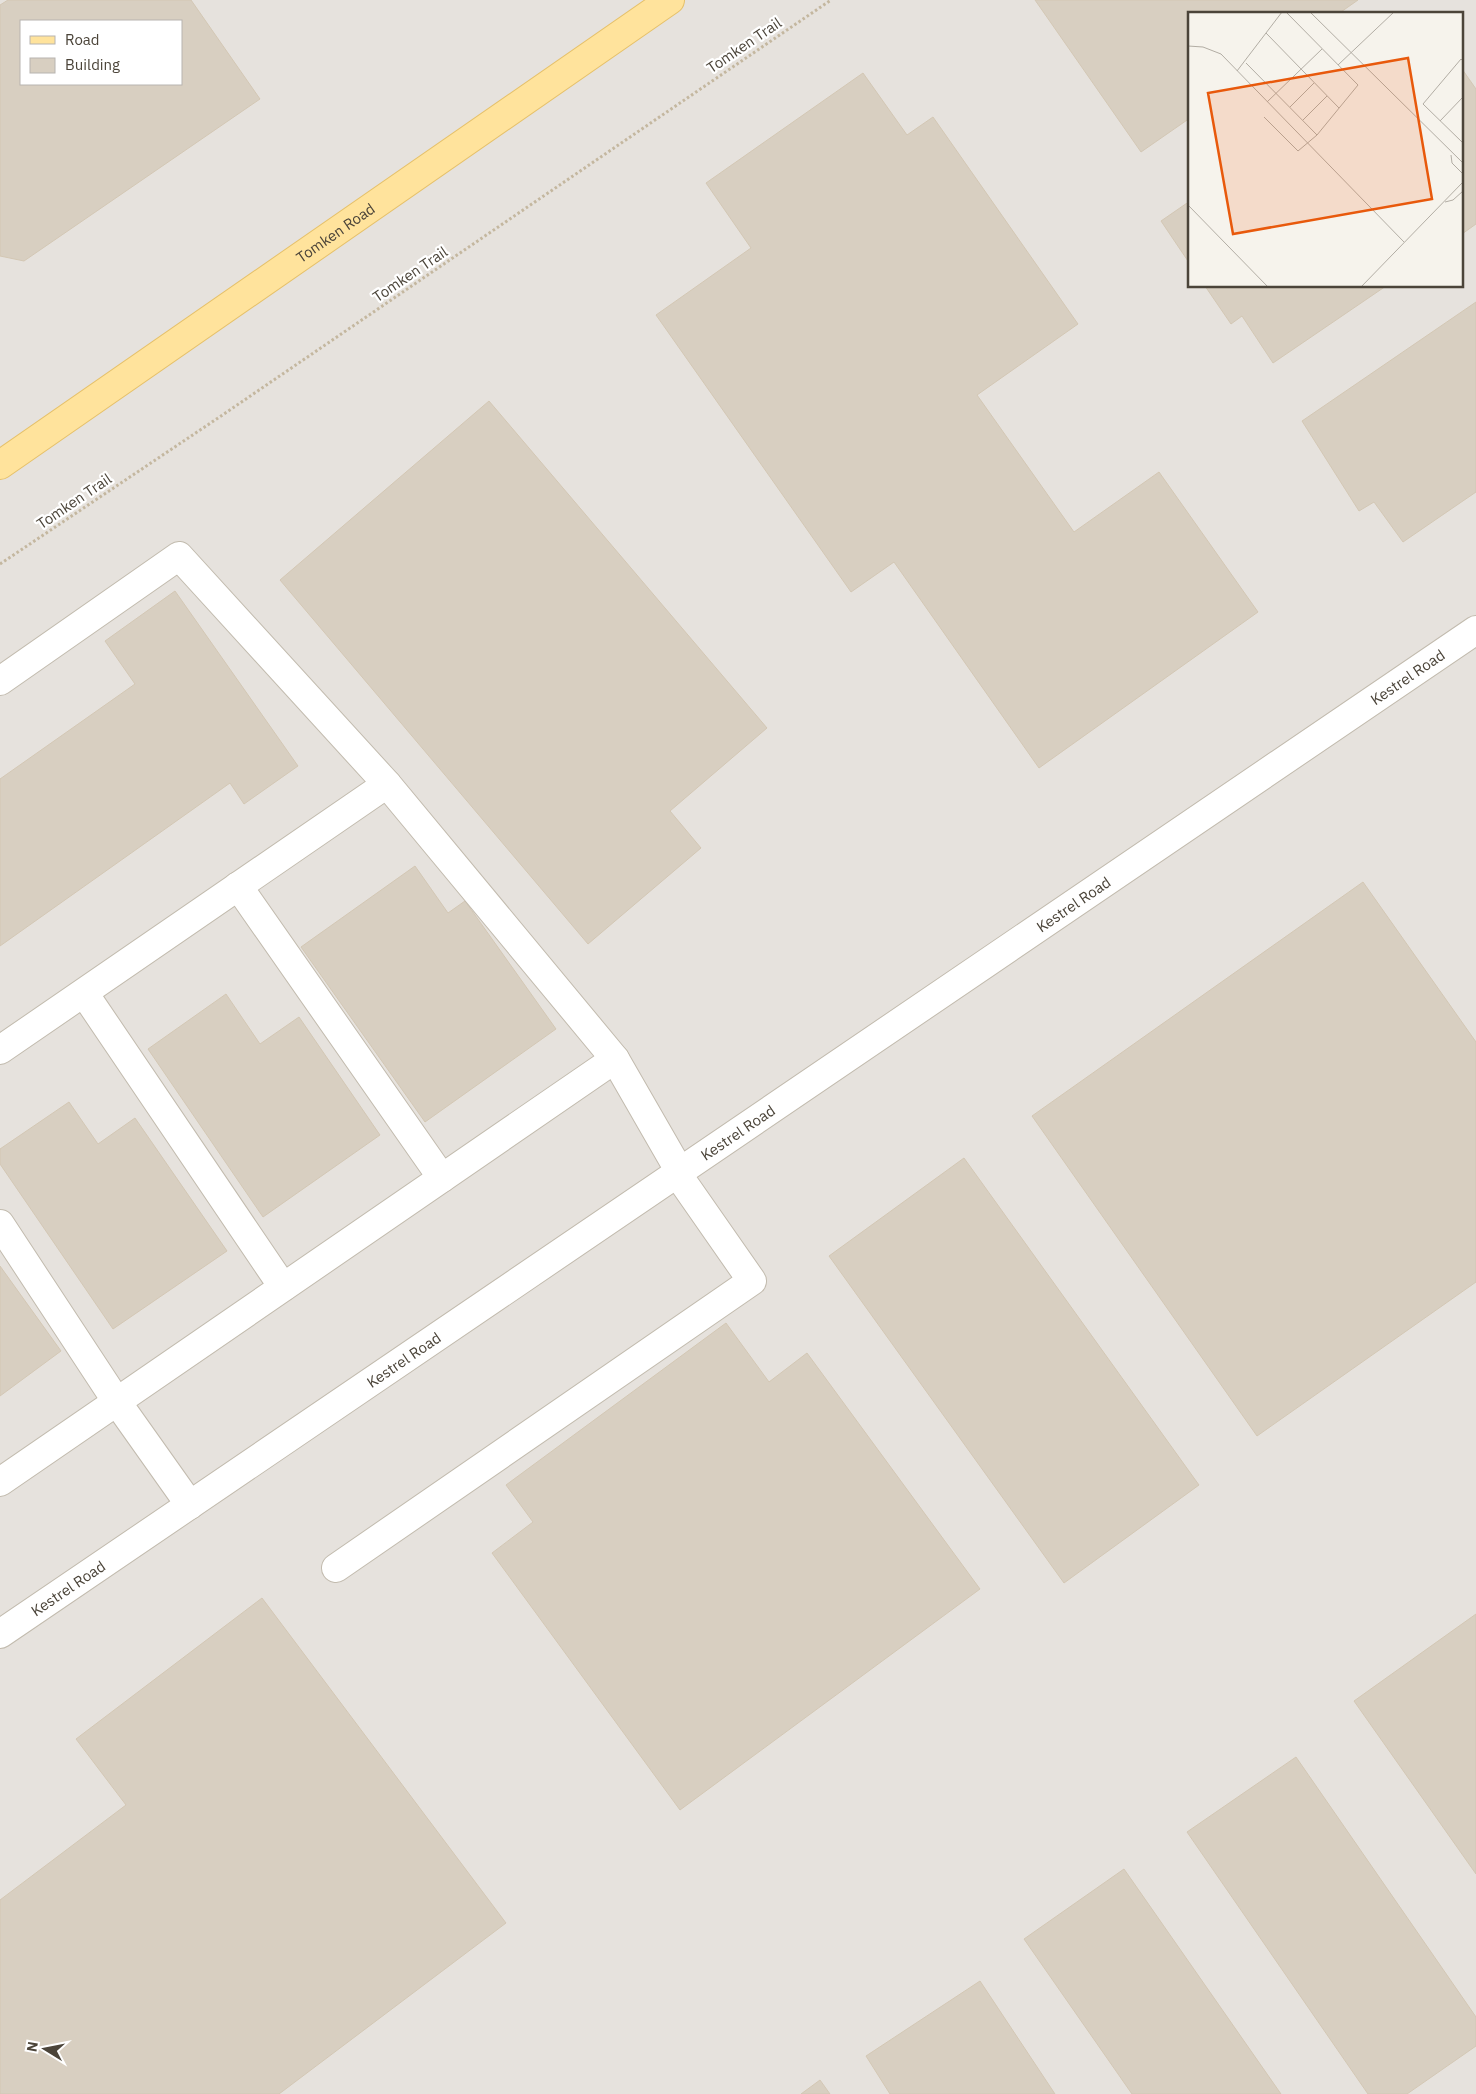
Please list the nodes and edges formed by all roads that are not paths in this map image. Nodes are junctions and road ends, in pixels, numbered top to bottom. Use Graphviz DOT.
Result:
graph roads {
  1 [pos="670,0"];
  2 [pos="0,465"];
  3 [pos="1476,630"];
  4 [pos="0,681"];
  5 [pos="387,784"];
  6 [pos="238,886"];
  7 [pos="84,993"];
  8 [pos="0,1050"];
  9 [pos="615,1059"];
  10 [pos="680,1172"];
  11 [pos="442,1178"];
  12 [pos="0,1224"];
  13 [pos="283,1287"];
  14 [pos="117,1402"];
  15 [pos="0,1482"];
  16 [pos="190,1505"];
  17 [pos="336,1568"];
  18 [pos="0,1634"];
  1 -- 2 [label="main road, Tomken Road"];
  3 -- 10 [label="street, Kestrel Road"];
  4 -- 5 [label="street"];
  5 -- 6 [label="street"];
  5 -- 9 [label="street"];
  6 -- 7 [label="street"];
  6 -- 11 [label="street"];
  7 -- 8 [label="street"];
  7 -- 13 [label="street"];
  9 -- 10 [label="street"];
  9 -- 11 [label="street"];
  10 -- 16 [label="street, Kestrel Road"];
  10 -- 17 [label="street"];
  11 -- 13 [label="street"];
  12 -- 14 [label="street"];
  13 -- 14 [label="street"];
  14 -- 15 [label="street"];
  14 -- 16 [label="street"];
  16 -- 18 [label="street, Kestrel Road"];
}
